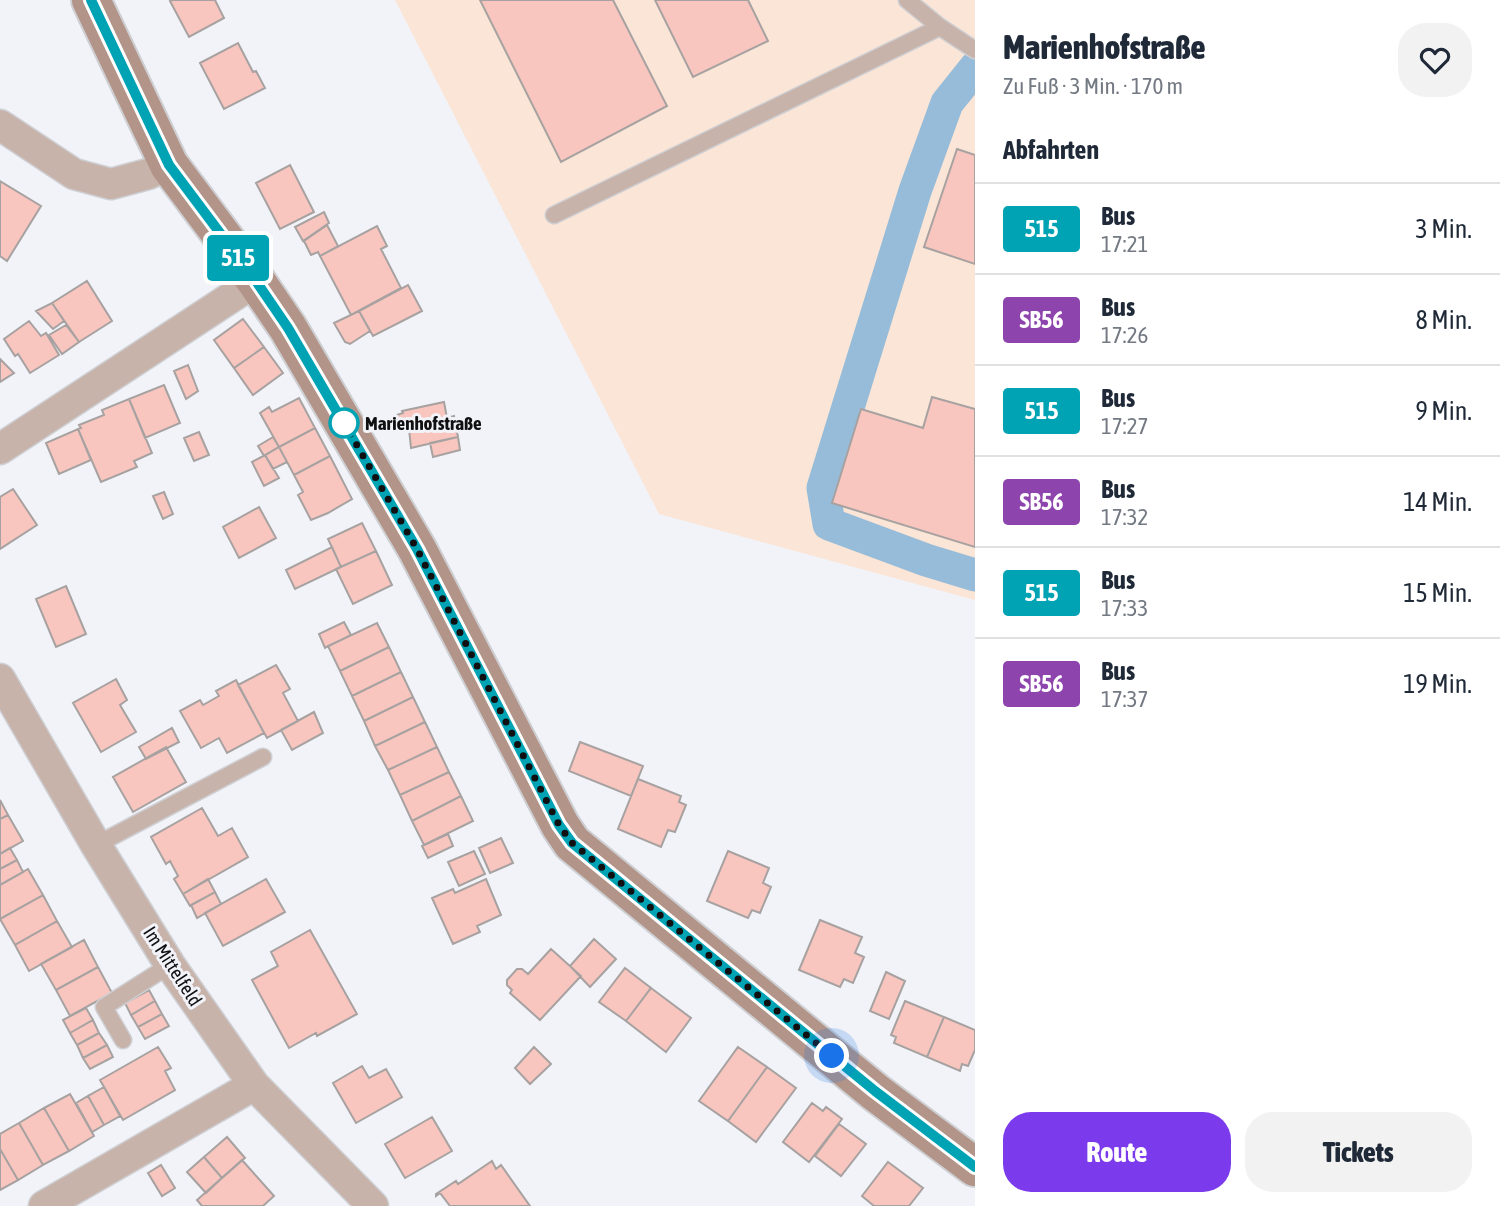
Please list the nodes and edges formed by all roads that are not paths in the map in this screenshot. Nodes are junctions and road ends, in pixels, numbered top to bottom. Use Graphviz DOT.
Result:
graph roads {
  1 [pos="91,0"];
  2 [pos="907,0"];
  3 [pos="940,27"];
  4 [pos="972,48"];
  5 [pos="0,125"];
  6 [pos="169,165"];
  7 [pos="554,215"];
  8 [pos="256,281"];
  9 [pos="0,449"];
  10 [pos="0,680"];
  11 [pos="263,757"];
  12 [pos="96,845"];
  13 [pos="170,965"];
  14 [pos="124,1040"];
  15 [pos="254,1085"];
  16 [pos="975,1167"];
  17 [pos="44,1206"];
  18 [pos="373,1206"];
  1 -- 6 [label="street"];
  2 -- 3 [label="lane"];
  3 -- 4 [label="lane"];
  3 -- 7 [label="lane"];
  5 -- 6 [label="street"];
  6 -- 8 [label="street"];
  8 -- 9 [label="street"];
  8 -- 16 [label="street"];
  10 -- 12 [label="street, Im Mittelfeld"];
  11 -- 12 [label="lane"];
  12 -- 13 [label="street, Im Mittelfeld"];
  13 -- 14 [label="lane"];
  13 -- 15 [label="street, Im Mittelfeld"];
  15 -- 17 [label="street"];
  15 -- 18 [label="street, Im Mittelfeld"];
}
